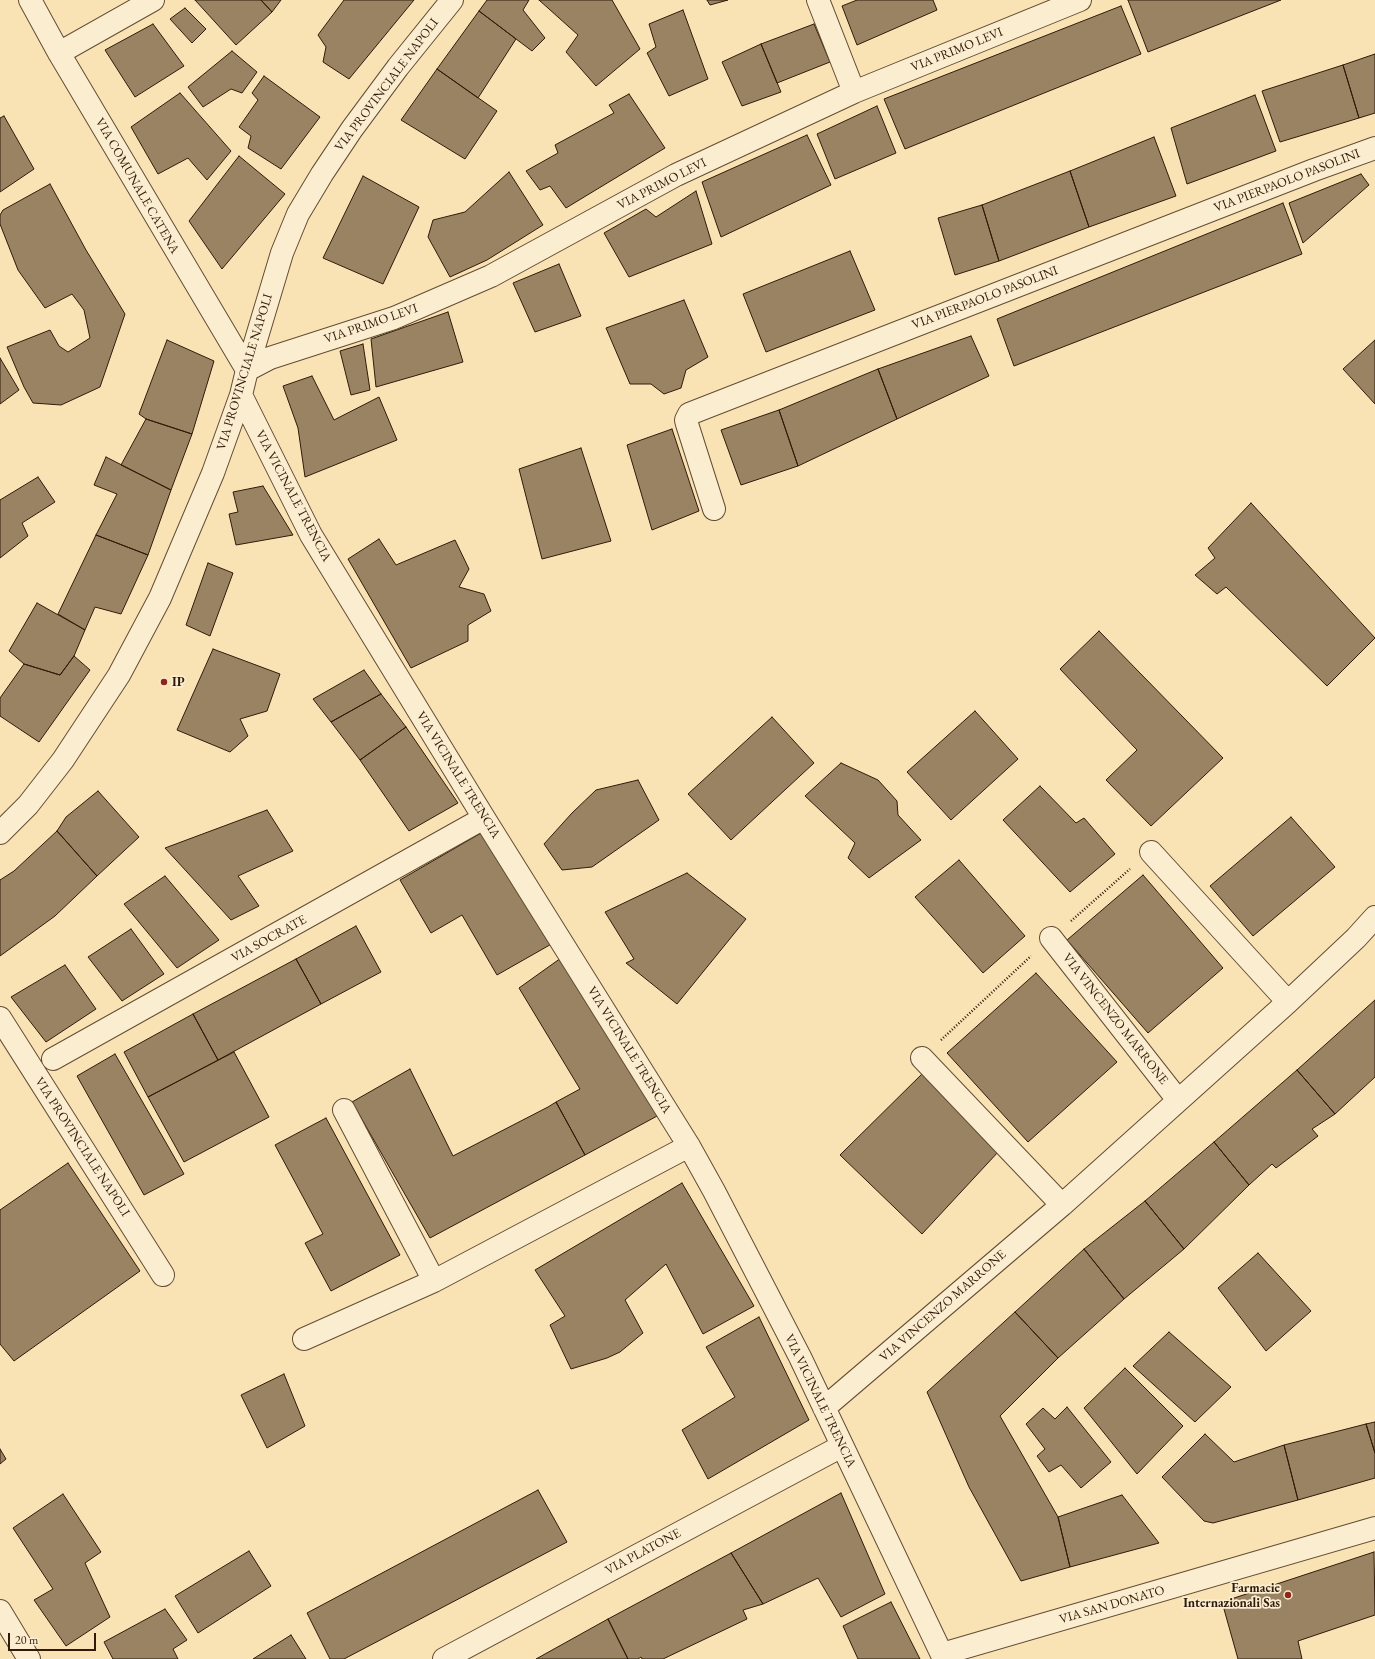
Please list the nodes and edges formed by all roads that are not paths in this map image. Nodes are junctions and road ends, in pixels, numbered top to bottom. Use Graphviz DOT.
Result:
graph roads {
  1 [pos="30,0"];
  2 [pos="153,0"];
  3 [pos="452,0"];
  4 [pos="818,0"];
  5 [pos="1077,0"];
  6 [pos="59,53"];
  7 [pos="854,92"];
  8 [pos="1375,148"];
  9 [pos="247,370"];
  10 [pos="241,395"];
  11 [pos="714,509"];
  12 [pos="484,818"];
  13 [pos="2,826"];
  14 [pos="1150,852"];
  15 [pos="1375,917"];
  16 [pos="1051,938"];
  17 [pos="1288,1002"];
  18 [pos="0,1018"];
  19 [pos="922,1058"];
  20 [pos="54,1059"];
  21 [pos="1178,1100"];
  22 [pos="344,1110"];
  23 [pos="689,1146"];
  24 [pos="1062,1205"];
  25 [pos="163,1275"];
  26 [pos="434,1281"];
  27 [pos="304,1339"];
  28 [pos="824,1408"];
  29 [pos="842,1446"];
  30 [pos="1375,1528"];
  31 [pos="0,1611"];
  32 [pos="943,1656"];
  33 [pos="29,1659"];
  34 [pos="444,1659"];
  1 -- 6 [label="street, VIA COMUNALE CATENA"];
  2 -- 6 [label="street"];
  3 -- 9 [label="street, VIA PROVINCIALE NAPOLI"];
  4 -- 7 [label="street"];
  5 -- 7 [label="street, VIA PRIMO LEVI"];
  6 -- 9 [label="street, VIA COMUNALE CATENA"];
  7 -- 9 [label="street, VIA PRIMO LEVI"];
  8 -- 11 [label="street, VIA PIERPAOLO PASOLINI"];
  9 -- 10 [label="street, VIA PROVINCIALE NAPOLI"];
  10 -- 12 [label="street, VIA VICINALE TRENCIA"];
  10 -- 13 [label="street, VIA PROVINCIALE NAPOLI"];
  12 -- 20 [label="street, VIA SOCRATE"];
  12 -- 23 [label="street, VIA VICINALE TRENCIA"];
  14 -- 17 [label="street"];
  15 -- 17 [label="street, VIA VINCENZO MARRONE"];
  16 -- 21 [label="street, VIA VINCENZO MARRONE"];
  17 -- 21 [label="street, VIA VINCENZO MARRONE"];
  18 -- 25 [label="street, VIA PROVINCIALE NAPOLI"];
  19 -- 24 [label="street"];
  21 -- 24 [label="street, VIA VINCENZO MARRONE"];
  22 -- 26 [label="street"];
  23 -- 26 [label="street"];
  23 -- 28 [label="street, VIA VICINALE TRENCIA"];
  24 -- 28 [label="street, VIA VINCENZO MARRONE"];
  26 -- 27 [label="street"];
  28 -- 29 [label="street, VIA VICINALE TRENCIA"];
  29 -- 32 [label="street, VIA VICINALE TRENCIA"];
  29 -- 34 [label="street, VIA PLATONE"];
  30 -- 32 [label="street, VIA SAN DONATO"];
  31 -- 33 [label="street"];
}
